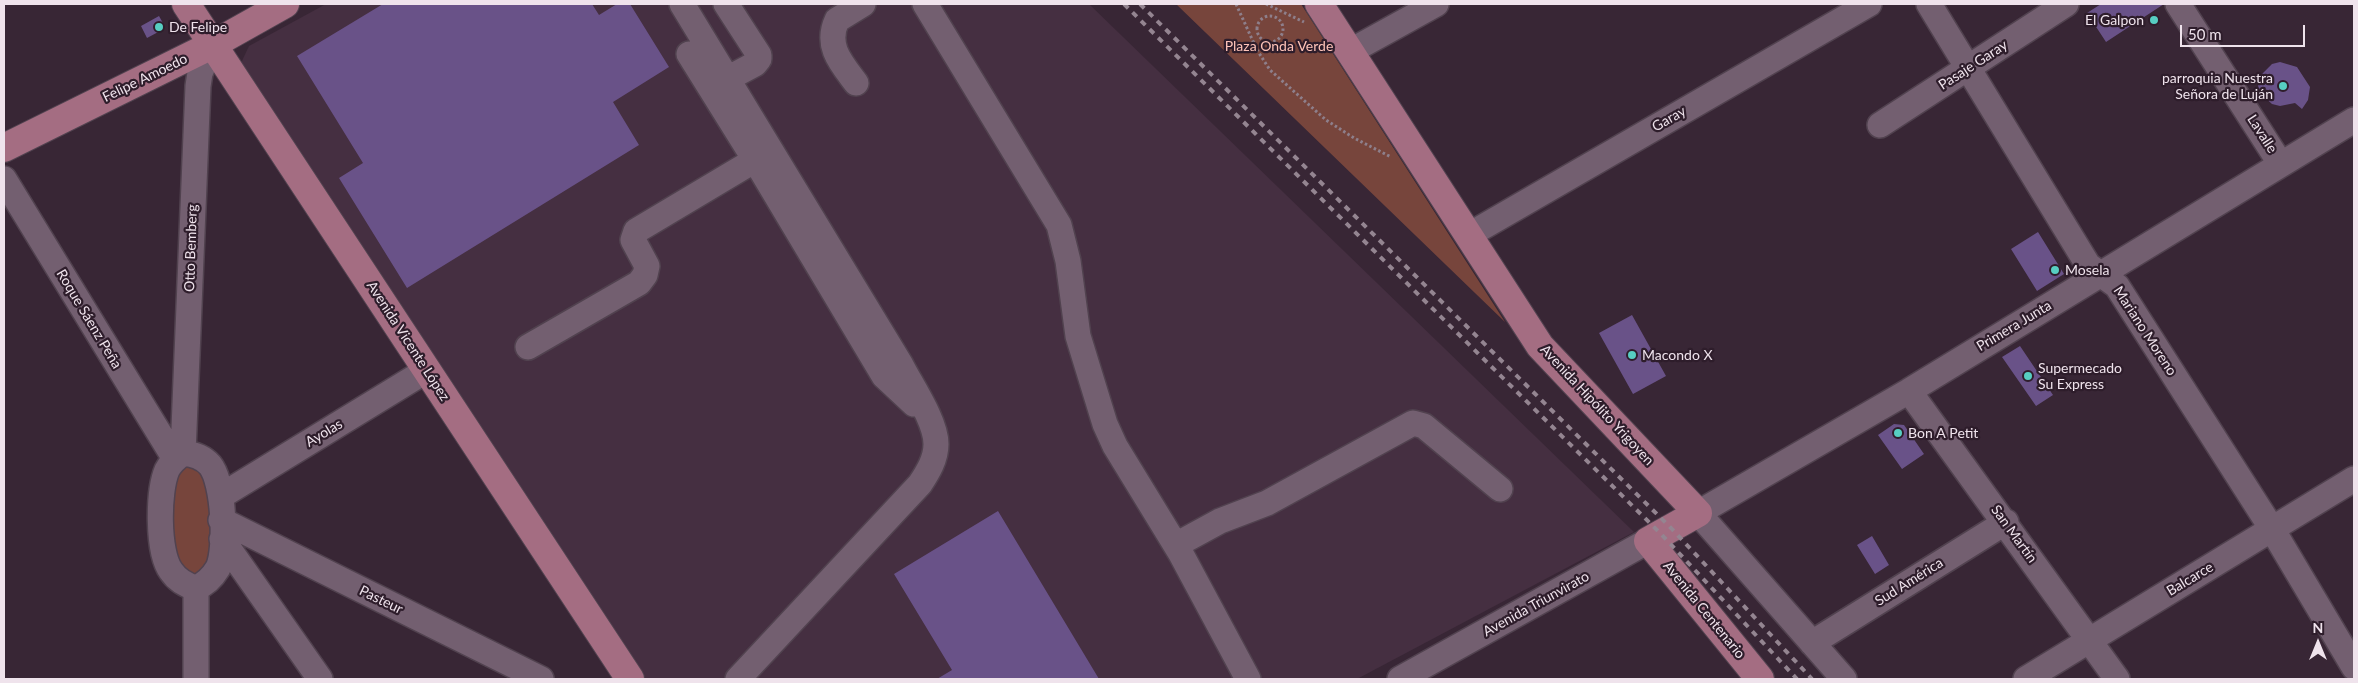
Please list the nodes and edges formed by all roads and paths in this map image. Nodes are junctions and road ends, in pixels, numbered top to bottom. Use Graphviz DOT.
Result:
graph roads {
  1 [pos="186,4"];
  2 [pos="285,4"];
  3 [pos="682,4"];
  4 [pos="726,4"];
  5 [pos="863,4"];
  6 [pos="925,4"];
  7 [pos="1236,4"];
  8 [pos="1266,4"];
  9 [pos="1320,4"];
  10 [pos="1436,4"];
  11 [pos="1869,4"];
  12 [pos="1929,4"];
  13 [pos="2066,4"];
  14 [pos="2178,4"];
  15 [pos="1286,14"];
  16 [pos="1280,20"];
  17 [pos="1336,28"];
  18 [pos="1259,37"];
  19 [pos="1252,41"];
  20 [pos="212,44"];
  21 [pos="1351,52"];
  22 [pos="688,54"];
  23 [pos="1967,69"];
  24 [pos="727,79"];
  25 [pos="856,84"];
  26 [pos="1880,125"];
  27 [pos="2352,125"];
  28 [pos="4,148"];
  29 [pos="755,160"];
  30 [pos="1398,160"];
  31 [pos="2280,163"];
  32 [pos="4,179"];
  33 [pos="1469,235"];
  34 [pos="2100,274"];
  35 [pos="528,347"];
  36 [pos="427,370"];
  37 [pos="1909,390"];
  38 [pos="927,416"];
  39 [pos="179,456"];
  40 [pos="2354,479"];
  41 [pos="1500,490"];
  42 [pos="1698,513"];
  43 [pos="221,518"];
  44 [pos="2006,522"];
  45 [pos="2272,529"];
  46 [pos="1659,534"];
  47 [pos="1176,545"];
  48 [pos="196,588"];
  49 [pos="2089,640"];
  50 [pos="1812,643"];
  51 [pos="2354,667"];
  52 [pos="1406,678"];
  53 [pos="196,679"];
  54 [pos="320,679"];
  55 [pos="541,679"];
  56 [pos="630,679"];
  57 [pos="738,679"];
  58 [pos="1248,679"];
  59 [pos="1760,679"];
  60 [pos="1844,679"];
  61 [pos="2026,679"];
  62 [pos="2117,679"];
  1 -- 20 [label="main road, Avenida Vicente López"];
  2 -- 20 [label="main road, Felipe Amoedo"];
  3 -- 24 [label="street"];
  4 -- 24 [label="street"];
  5 -- 25 [label="street"];
  6 -- 47 [label="street"];
  7 -- 19 [label="path"];
  8 -- 15 [label="path"];
  9 -- 17 [label="main road, Avenida Hipólito Yrigoyen"];
  10 -- 21 [label="street"];
  11 -- 33 [label="street, Garay"];
  12 -- 23 [label="street, Mariano Moreno"];
  13 -- 23 [label="street, Pasaje Garay"];
  14 -- 31 [label="street, Lavalle"];
  15 -- 16 [label="path"];
  15 -- 17 [label="path"];
  16 -- 18 [label="path"];
  16 -- 18 [label="path"];
  17 -- 21 [label="main road, Avenida Hipólito Yrigoyen"];
  18 -- 19 [label="path"];
  19 -- 30 [label="path"];
  20 -- 28 [label="main road, Felipe Amoedo"];
  20 -- 36 [label="main road, Avenida Vicente López"];
  20 -- 39 [label="street, Otto Bemberg"];
  21 -- 33 [label="main road, Avenida Hipólito Yrigoyen"];
  22 -- 29 [label="street"];
  23 -- 26 [label="street, Pasaje Garay"];
  23 -- 34 [label="street, Mariano Moreno"];
  24 -- 38 [label="street"];
  27 -- 31 [label="street, Primera Junta"];
  29 -- 35 [label="street"];
  29 -- 38 [label="street"];
  31 -- 34 [label="street, Primera Junta"];
  32 -- 39 [label="street, Roque Sáenz Peña"];
  33 -- 42 [label="main road, Avenida Hipólito Yrigoyen"];
  34 -- 37 [label="street, Primera Junta"];
  34 -- 45 [label="street, Mariano Moreno"];
  36 -- 43 [label="street, Ayolas"];
  36 -- 56 [label="main road, Avenida Vicente López"];
  37 -- 42 [label="street, Primera Junta"];
  37 -- 44 [label="street, San Martín"];
  38 -- 57 [label="street"];
  39 -- 43 [label="street"];
  39 -- 48 [label="street"];
  40 -- 45 [label="street, Balcarce"];
  41 -- 47 [label="street"];
  42 -- 46 [label="main road, Primera Junta"];
  42 -- 50 [label="street, Avenida Hipólito Yrigoyen"];
  43 -- 48 [label="street"];
  43 -- 54 [label="street"];
  43 -- 55 [label="street, Pasteur"];
  44 -- 49 [label="street, San Martín"];
  44 -- 50 [label="street, Sud América"];
  45 -- 49 [label="street, Balcarce"];
  45 -- 51 [label="street, Mariano Moreno"];
  46 -- 52 [label="street, Avenida Triunvirato"];
  46 -- 59 [label="main road, Avenida Centenario"];
  47 -- 58 [label="street"];
  48 -- 53 [label="street"];
  49 -- 61 [label="street, Balcarce"];
  49 -- 62 [label="street, San Martín"];
  50 -- 60 [label="street, Avenida Hipólito Yrigoyen"];
}
